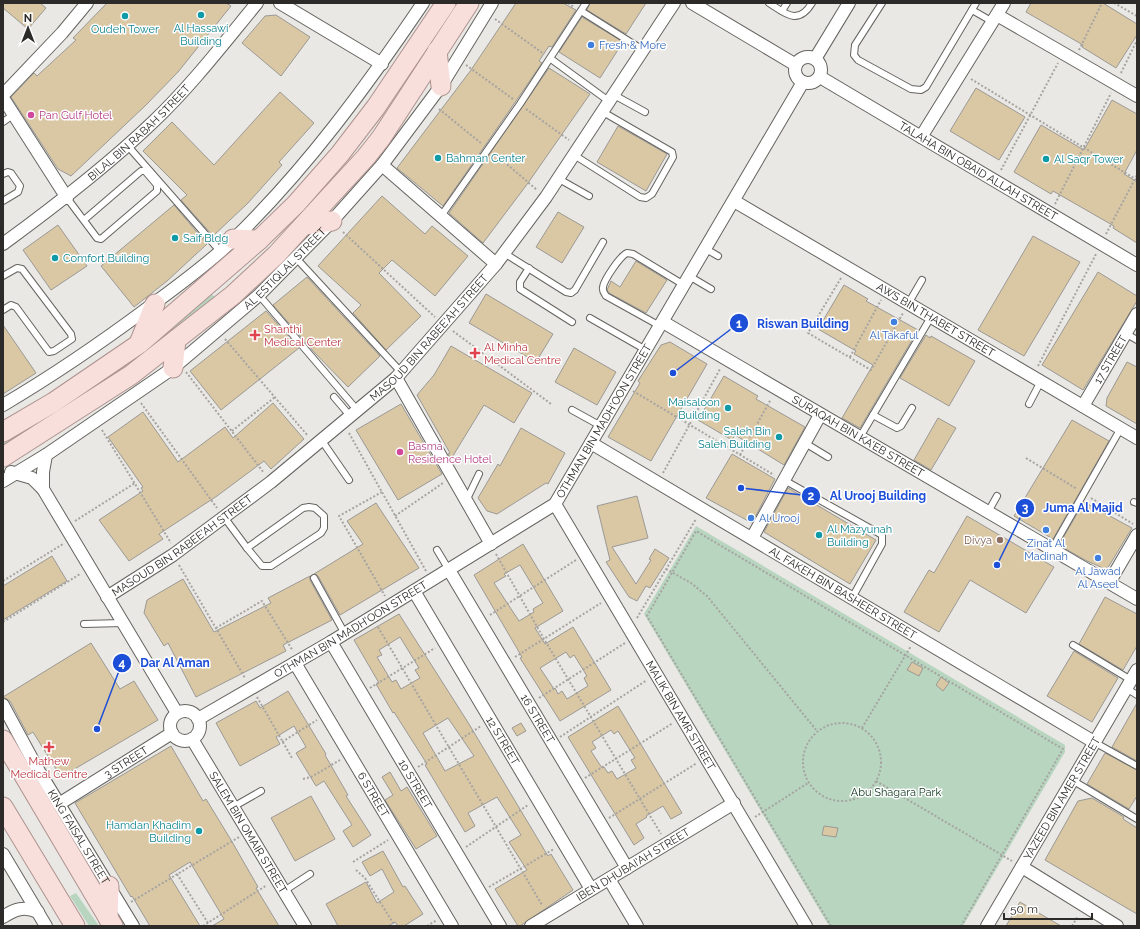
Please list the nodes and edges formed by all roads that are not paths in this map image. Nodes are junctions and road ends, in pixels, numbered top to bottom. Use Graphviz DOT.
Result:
graph roads {
  1 [pos="86,3"];
  2 [pos="256,3"];
  3 [pos="280,3"];
  4 [pos="423,3"];
  5 [pos="446,3"];
  6 [pos="469,3"];
  7 [pos="586,3"];
  8 [pos="674,3"];
  9 [pos="692,3"];
  10 [pos="769,3"];
  11 [pos="787,3"];
  12 [pos="812,3"];
  13 [pos="849,3"];
  14 [pos="882,3"];
  15 [pos="976,3"];
  16 [pos="1004,3"];
  17 [pos="489,8"];
  18 [pos="972,10"];
  19 [pos="581,11"];
  20 [pos="782,12"];
  21 [pos="995,18"];
  22 [pos="643,50"];
  23 [pos="438,51"];
  24 [pos="551,59"];
  25 [pos="815,59"];
  26 [pos="382,64"];
  27 [pos="796,65"];
  28 [pos="820,77"];
  29 [pos="803,82"];
  30 [pos="441,86"];
  31 [pos="3,95"];
  32 [pos="1137,96"];
  33 [pos="3,98"];
  34 [pos="609,103"];
  35 [pos="645,112"];
  36 [pos="8,118"];
  37 [pos="921,137"];
  38 [pos="127,145"];
  39 [pos="574,155"];
  40 [pos="382,165"];
  41 [pos="3,174"];
  42 [pos="559,179"];
  43 [pos="589,196"];
  44 [pos="67,198"];
  45 [pos="734,201"];
  46 [pos="3,202"];
  47 [pos="441,216"];
  48 [pos="280,219"];
  49 [pos="84,220"];
  50 [pos="332,221"];
  51 [pos="304,226"];
  52 [pos="259,240"];
  53 [pos="603,242"];
  54 [pos="3,244"];
  55 [pos="227,245"];
  56 [pos="706,249"];
  57 [pos="504,253"];
  58 [pos="718,256"];
  59 [pos="296,258"];
  60 [pos="496,264"];
  61 [pos="1137,265"];
  62 [pos="529,268"];
  63 [pos="257,274"];
  64 [pos="3,276"];
  65 [pos="922,280"];
  66 [pos="687,281"];
  67 [pos="711,289"];
  68 [pos="259,295"];
  69 [pos="154,304"];
  70 [pos="908,304"];
  71 [pos="3,310"];
  72 [pos="1137,314"];
  73 [pos="931,317"];
  74 [pos="590,318"];
  75 [pos="572,322"];
  76 [pos="661,324"];
  77 [pos="1125,334"];
  78 [pos="176,340"];
  79 [pos="1137,340"];
  80 [pos="139,344"];
  81 [pos="646,350"];
  82 [pos="176,365"];
  83 [pos="399,375"];
  84 [pos="1037,379"];
  85 [pos="334,397"];
  86 [pos="1029,404"];
  87 [pos="3,405"];
  88 [pos="1083,406"];
  89 [pos="912,408"];
  90 [pos="572,410"];
  91 [pos="820,415"];
  92 [pos="873,415"];
  93 [pos="351,417"];
  94 [pos="601,426"];
  95 [pos="1121,428"];
  96 [pos="3,432"];
  97 [pos="860,437"];
  98 [pos="1137,438"];
  99 [pos="592,443"];
  100 [pos="805,443"];
  101 [pos="319,444"];
  102 [pos="46,455"];
  103 [pos="3,457"];
  104 [pos="828,457"];
  105 [pos="3,471"];
  106 [pos="16,473"];
  107 [pos="479,474"];
  108 [pos="349,480"];
  109 [pos="784,480"];
  110 [pos="3,481"];
  111 [pos="43,489"];
  112 [pos="997,496"];
  113 [pos="466,501"];
  114 [pos="555,504"];
  115 [pos="988,512"];
  116 [pos="224,517"];
  117 [pos="1137,535"];
  118 [pos="752,538"];
  119 [pos="491,544"];
  120 [pos="247,548"];
  121 [pos="1052,549"];
  122 [pos="437,550"];
  123 [pos="449,570"];
  124 [pos="314,578"];
  125 [pos="1109,583"];
  126 [pos="414,591"];
  127 [pos="107,597"];
  128 [pos="852,598"];
  129 [pos="1137,599"];
  130 [pos="122,623"];
  131 [pos="84,624"];
  132 [pos="345,634"];
  133 [pos="331,642"];
  134 [pos="1073,645"];
  135 [pos="297,662"];
  136 [pos="1131,679"];
  137 [pos="1137,695"];
  138 [pos="3,705"];
  139 [pos="177,713"];
  140 [pos="198,719"];
  141 [pos="172,733"];
  142 [pos="192,739"];
  143 [pos="3,740"];
  144 [pos="1094,742"];
  145 [pos="8,762"];
  146 [pos="1137,766"];
  147 [pos="37,768"];
  148 [pos="1072,780"];
  149 [pos="261,791"];
  150 [pos="734,803"];
  151 [pos="59,804"];
  152 [pos="3,807"];
  153 [pos="233,807"];
  154 [pos="1137,818"];
  155 [pos="3,854"];
  156 [pos="1022,867"];
  157 [pos="627,868"];
  158 [pos="310,874"];
  159 [pos="609,879"];
  160 [pos="109,886"];
  161 [pos="592,889"];
  162 [pos="284,891"];
  163 [pos="38,912"];
  164 [pos="3,916"];
  165 [pos="114,917"];
  166 [pos="46,926"];
  167 [pos="75,926"];
  168 [pos="133,926"];
  169 [pos="305,926"];
  170 [pos="452,926"];
  171 [pos="500,926"];
  172 [pos="531,926"];
  173 [pos="637,926"];
  174 [pos="806,926"];
  175 [pos="987,926"];
  176 [pos="1117,926"];
  1 -- 31 [label="street"];
  2 -- 38 [label="street, BILAL BIN RABAH STREET"];
  3 -- 26 [label="street"];
  4 -- 26 [label="street"];
  5 -- 48 [label="main road"];
  6 -- 23 [label="main road, AL ESTIQLAL STREET"];
  7 -- 19 [label="lane"];
  8 -- 22 [label="street, MASOUD BIN RABEE'AH STREET"];
  9 -- 27 [label="street"];
  10 -- 20 [label="lane"];
  11 -- 20 [label="lane"];
  12 -- 20 [label="lane"];
  13 -- 25 [label="street"];
  14 -- 18 [label="lane"];
  15 -- 18 [label="lane"];
  16 -- 21 [label="street"];
  17 -- 30 [label="street, AL ESTIQLAL STREET"];
  18 -- 21 [label="lane"];
  19 -- 22 [label="lane"];
  19 -- 24 [label="lane"];
  21 -- 32 [label="street"];
  21 -- 37 [label="street"];
  22 -- 34 [label="street, MASOUD BIN RABEE'AH STREET"];
  23 -- 30 [label="main road"];
  23 -- 51 [label="main road, AL ESTIQLAL STREET"];
  24 -- 34 [label="lane"];
  24 -- 47 [label="lane"];
  25 -- 27 [label="street"];
  25 -- 28 [label="street"];
  26 -- 55 [label="street"];
  27 -- 29 [label="street"];
  28 -- 29 [label="street"];
  28 -- 37 [label="street, TALAHA BIN OBAID ALLAH STREET"];
  29 -- 45 [label="street, OTHMAN BIN MADH'OON STREET"];
  30 -- 40 [label="street, AL ESTIQLAL STREET"];
  33 -- 36 [label="street"];
  34 -- 35 [label="lane"];
  34 -- 39 [label="street, MASOUD BIN RABEE'AH STREET"];
  34 -- 39 [label="lane"];
  36 -- 44 [label="street"];
  37 -- 61 [label="street, TALAHA BIN OBAID ALLAH STREET"];
  38 -- 44 [label="street, BILAL BIN RABAH STREET"];
  38 -- 55 [label="lane"];
  39 -- 42 [label="street, MASOUD BIN RABEE'AH STREET"];
  40 -- 47 [label="street"];
  40 -- 50 [label="street, AL ESTIQLAL STREET"];
  41 -- 46 [label="lane"];
  42 -- 43 [label="lane"];
  42 -- 57 [label="street, MASOUD BIN RABEE'AH STREET"];
  44 -- 49 [label="lane"];
  44 -- 54 [label="street, BILAL BIN RABAH STREET"];
  45 -- 56 [label="street, OTHMAN BIN MADH'OON STREET"];
  45 -- 70 [label="street, AWS BIN THABET STREET"];
  47 -- 60 [label="street"];
  48 -- 52 [label="main road"];
  48 -- 63 [label="main road"];
  49 -- 49 [label="lane"];
  50 -- 51 [label="main road"];
  50 -- 59 [label="street, AL ESTIQLAL STREET"];
  51 -- 63 [label="main road, AL ESTIQLAL STREET"];
  52 -- 55 [label="main road"];
  52 -- 80 [label="main road"];
  53 -- 62 [label="lane"];
  55 -- 69 [label="street"];
  56 -- 58 [label="lane"];
  56 -- 66 [label="street, OTHMAN BIN MADH'OON STREET"];
  57 -- 60 [label="street, MASOUD BIN RABEE'AH STREET"];
  57 -- 62 [label="lane"];
  59 -- 68 [label="street, AL ESTIQLAL STREET"];
  59 -- 83 [label="lane"];
  60 -- 83 [label="street, MASOUD BIN RABEE'AH STREET"];
  62 -- 75 [label="lane"];
  63 -- 78 [label="main road, AL ESTIQLAL STREET"];
  64 -- 71 [label="lane"];
  65 -- 70 [label="lane"];
  66 -- 67 [label="lane"];
  66 -- 76 [label="street, OTHMAN BIN MADH'OON STREET"];
  66 -- 76 [label="lane"];
  68 -- 82 [label="street, AL ESTIQLAL STREET"];
  68 -- 93 [label="lane"];
  69 -- 80 [label="main road"];
  69 -- 87 [label="street"];
  70 -- 73 [label="street, AWS BIN THABET STREET"];
  72 -- 77 [label="street, 17 STREET"];
  73 -- 84 [label="street, AWS BIN THABET STREET"];
  73 -- 92 [label="lane"];
  74 -- 81 [label="lane"];
  76 -- 81 [label="street, OTHMAN BIN MADH'OON STREET"];
  76 -- 91 [label="street, SURAQAH BIN KA'EB STREET"];
  77 -- 79 [label="lane"];
  77 -- 88 [label="street, 17 STREET"];
  78 -- 82 [label="main road"];
  78 -- 103 [label="main road, AL ESTIQLAL STREET"];
  80 -- 96 [label="main road"];
  81 -- 94 [label="street, OTHMAN BIN MADH'OON STREET"];
  82 -- 102 [label="street, AL ESTIQLAL STREET"];
  83 -- 93 [label="street, MASOUD BIN RABEE'AH STREET"];
  83 -- 113 [label="street"];
  84 -- 86 [label="lane"];
  84 -- 88 [label="street, AWS BIN THABET STREET"];
  85 -- 93 [label="lane"];
  88 -- 95 [label="street, AWS BIN THABET STREET"];
  89 -- 92 [label="lane"];
  90 -- 94 [label="lane"];
  91 -- 97 [label="street, SURAQAH BIN KA'EB STREET"];
  91 -- 100 [label="street"];
  92 -- 97 [label="lane"];
  93 -- 101 [label="street, MASOUD BIN RABEE'AH STREET"];
  94 -- 99 [label="street, OTHMAN BIN MADH'OON STREET"];
  95 -- 98 [label="street, AWS BIN THABET STREET"];
  95 -- 121 [label="lane"];
  97 -- 115 [label="street, SURAQAH BIN KA'EB STREET"];
  99 -- 114 [label="street, OTHMAN BIN MADH'OON STREET"];
  99 -- 118 [label="street, AL FAKEH BIN BASHEER STREET"];
  100 -- 104 [label="lane"];
  100 -- 109 [label="street"];
  101 -- 108 [label="lane"];
  101 -- 116 [label="street, MASOUD BIN RABEE'AH STREET"];
  102 -- 106 [label="street, AL ESTIQLAL STREET"];
  102 -- 111 [label="street"];
  105 -- 106 [label="street"];
  106 -- 110 [label="street, AL ESTIQLAL STREET"];
  106 -- 111 [label="street"];
  107 -- 113 [label="lane"];
  109 -- 118 [label="street"];
  109 -- 128 [label="lane"];
  111 -- 127 [label="street"];
  112 -- 115 [label="lane"];
  113 -- 119 [label="street"];
  114 -- 119 [label="street, OTHMAN BIN MADH'OON STREET"];
  114 -- 150 [label="street, MALIK BIN AMR STREET"];
  115 -- 121 [label="street, SURAQAH BIN KA'EB STREET"];
  116 -- 120 [label="lane"];
  116 -- 127 [label="street, MASOUD BIN RABEE'AH STREET"];
  117 -- 125 [label="street"];
  118 -- 128 [label="street, AL FAKEH BIN BASHEER STREET"];
  119 -- 123 [label="street, OTHMAN BIN MADH'OON STREET"];
  120 -- 120 [label="lane"];
  121 -- 125 [label="street, SURAQAH BIN KA'EB STREET"];
  122 -- 123 [label="lane"];
  123 -- 126 [label="street, OTHMAN BIN MADH'OON STREET"];
  123 -- 157 [label="street, 16 STREET"];
  124 -- 132 [label="lane"];
  125 -- 129 [label="street, SURAQAH BIN KA'EB STREET"];
  126 -- 132 [label="street, OTHMAN BIN MADH'OON STREET"];
  126 -- 161 [label="street, 12 STREET"];
  127 -- 130 [label="street"];
  128 -- 144 [label="street, AL FAKEH BIN BASHEER STREET"];
  130 -- 131 [label="lane"];
  130 -- 139 [label="street"];
  132 -- 133 [label="street, OTHMAN BIN MADH'OON STREET"];
  133 -- 135 [label="street, OTHMAN BIN MADH'OON STREET"];
  133 -- 171 [label="street, 10 STREET"];
  134 -- 136 [label="lane"];
  135 -- 140 [label="street, OTHMAN BIN MADH'OON STREET"];
  135 -- 170 [label="street, 6 STREET"];
  136 -- 137 [label="lane"];
  136 -- 144 [label="street, YAZEED BIN AMER STREET"];
  138 -- 147 [label="street, KING FAISAL STREET"];
  139 -- 140 [label="street"];
  139 -- 141 [label="street"];
  140 -- 142 [label="street"];
  141 -- 142 [label="street"];
  141 -- 151 [label="street, 3 STREET"];
  142 -- 153 [label="street, SALEM BIN OMAIR STREET"];
  143 -- 145 [label="main road, KING FAISAL STREET"];
  144 -- 146 [label="lane"];
  144 -- 148 [label="street, YAZEED BIN AMER STREET"];
  145 -- 147 [label="main road"];
  145 -- 165 [label="main road, KING FAISAL STREET"];
  147 -- 151 [label="street, KING FAISAL STREET"];
  148 -- 154 [label="lane"];
  148 -- 156 [label="street, YAZEED BIN AMER STREET"];
  149 -- 153 [label="lane"];
  150 -- 157 [label="street, IBEN DHUBAI'AH STREET"];
  150 -- 174 [label="street, MALIK BIN AMR STREET"];
  151 -- 160 [label="street, KING FAISAL STREET"];
  152 -- 167 [label="main road"];
  153 -- 162 [label="street, SALEM BIN OMAIR STREET"];
  155 -- 163 [label="street"];
  156 -- 175 [label="street, YAZEED BIN AMER STREET"];
  156 -- 176 [label="street"];
  157 -- 159 [label="street, IBEN DHUBAI'AH STREET"];
  158 -- 162 [label="lane"];
  159 -- 161 [label="street, IBEN DHUBAI'AH STREET"];
  159 -- 173 [label="street"];
  160 -- 165 [label="main road"];
  161 -- 172 [label="street, IBEN DHUBAI'AH STREET"];
  162 -- 169 [label="street, SALEM BIN OMAIR STREET"];
  163 -- 164 [label="street"];
  163 -- 166 [label="street"];
  165 -- 168 [label="street, KING FAISAL STREET"];
}
